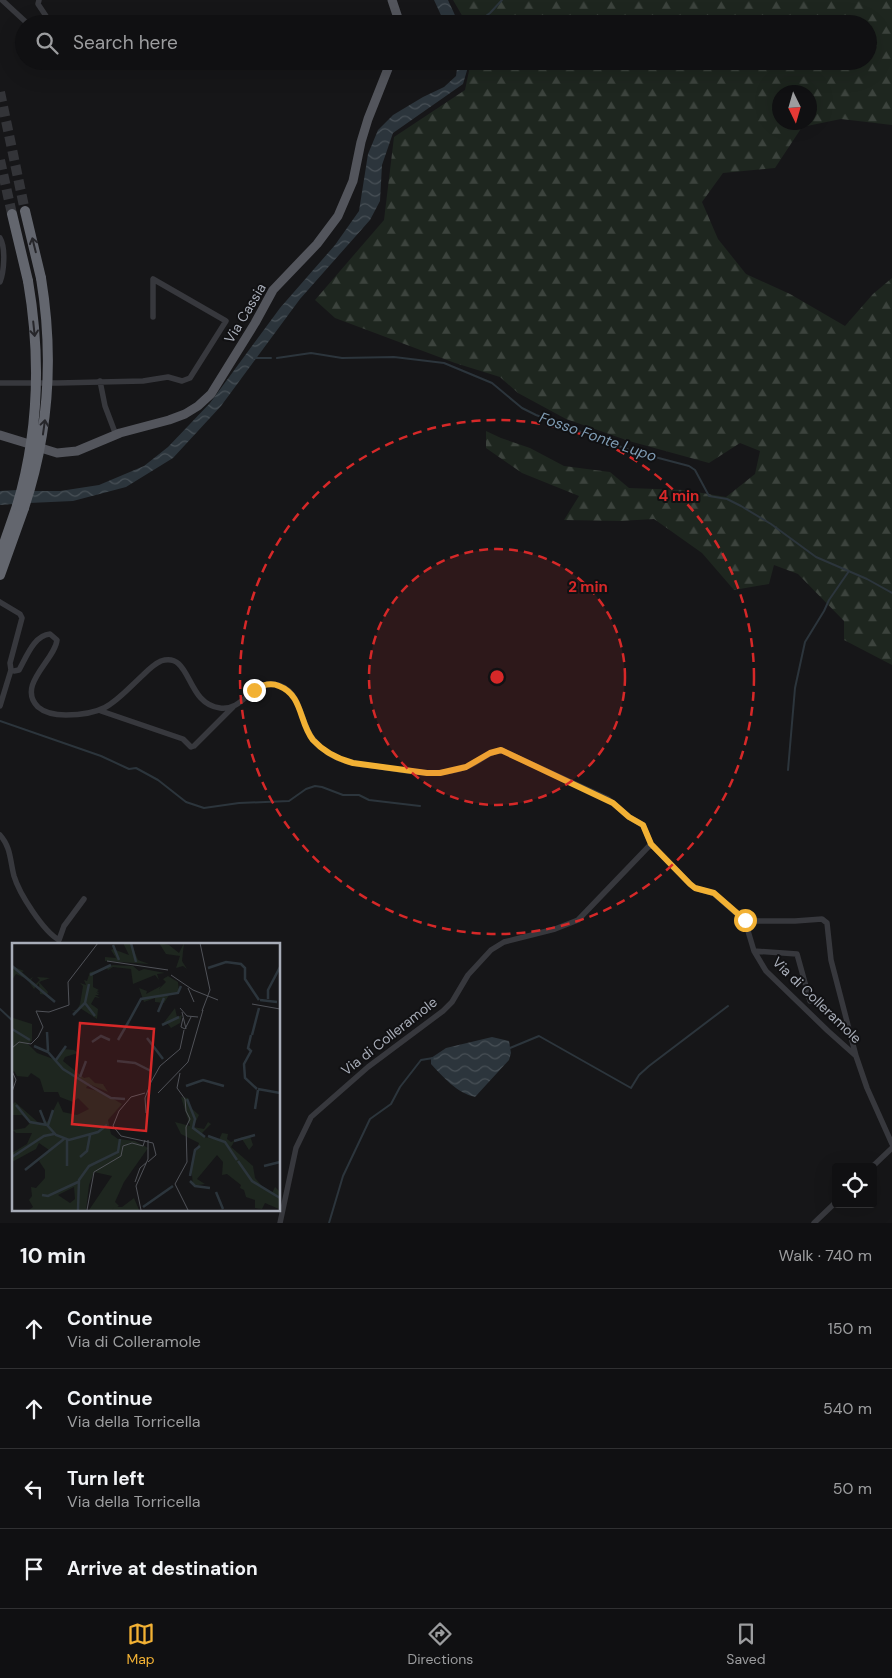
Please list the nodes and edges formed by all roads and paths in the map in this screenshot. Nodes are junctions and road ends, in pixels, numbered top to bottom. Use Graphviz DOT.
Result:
graph roads {
  1 [pos="2,0"];
  2 [pos="39,0"];
  3 [pos="392,0"];
  4 [pos="18,15"];
  5 [pos="45,15"];
  6 [pos="397,15"];
  7 [pos="387,70"];
  8 [pos="25,211"];
  9 [pos="12,214"];
  10 [pos="0,238"];
  11 [pos="0,282"];
  12 [pos="153,317"];
  13 [pos="100,381"];
  14 [pos="0,383"];
  15 [pos="0,435"];
  16 [pos="116,435"];
  17 [pos="26,443"];
  18 [pos="44,449"];
  19 [pos="21,507"];
  20 [pos="0,555"];
  21 [pos="0,575"];
  22 [pos="1,605"];
  23 [pos="11,670"];
  24 [pos="0,706"];
  25 [pos="233,707"];
  26 [pos="101,711"];
  27 [pos="0,835"];
  28 [pos="651,844"];
  29 [pos="84,899"];
  30 [pos="745,920"];
  31 [pos="754,951"];
  32 [pos="810,1001"];
  33 [pos="856,1056"];
  34 [pos="892,1144"];
  35 [pos="892,1148"];
  36 [pos="876,1163"];
  37 [pos="832,1206"];
  38 [pos="280,1223"];
  39 [pos="814,1223"];
  1 -- 4 [label="street"];
  2 -- 5 [label="street"];
  3 -- 6 [label="main road"];
  7 -- 16 [label="main road, Via Cassia"];
  19 -- 8 [label="highway, one-way, bridge"];
  9 -- 19 [label="highway, one-way, bridge"];
  10 -- 11 [label="street"];
  12 -- 13 [label="street"];
  13 -- 14 [label="street"];
  13 -- 16 [label="street"];
  15 -- 17 [label="main road"];
  16 -- 18 [label="main road, Via Cassia"];
  19 -- 20 [label="highway"];
  19 -- 21 [label="highway"];
  22 -- 23 [label="street"];
  23 -- 24 [label="street"];
  23 -- 26 [label="street"];
  25 -- 26 [label="street"];
  25 -- 26 [label="street"];
  25 -- 28 [label="street"];
  27 -- 29 [label="street"];
  28 -- 30 [label="street"];
  28 -- 38 [label="street, Via di Colleramole"];
  30 -- 31 [label="street, Via di Colleramole"];
  30 -- 33 [label="street"];
  31 -- 32 [label="street"];
  31 -- 33 [label="street, Via di Colleramole"];
  33 -- 34 [label="street, Via di Colleramole"];
  35 -- 36 [label="street"];
  37 -- 39 [label="street"];
}
